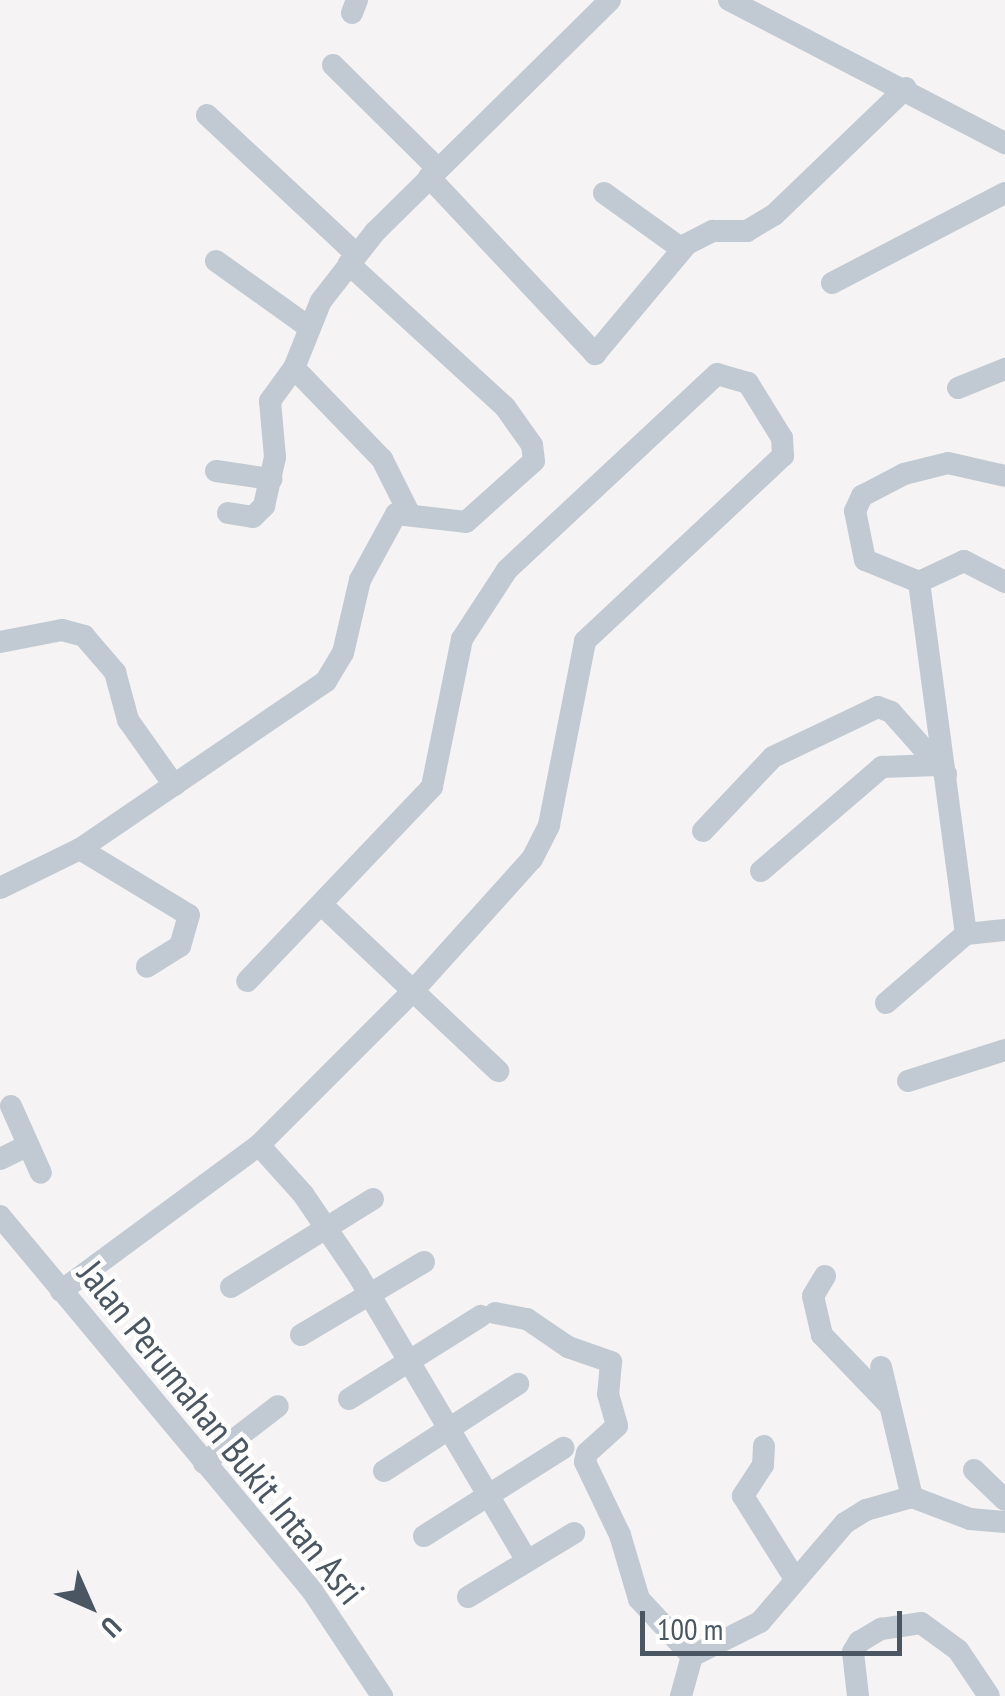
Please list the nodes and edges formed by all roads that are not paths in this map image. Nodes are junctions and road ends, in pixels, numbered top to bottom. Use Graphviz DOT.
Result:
graph roads {
  1 [pos="610,0"];
  2 [pos="728,0"];
  3 [pos="332,65"];
  4 [pos="906,88"];
  5 [pos="207,115"];
  6 [pos="1005,143"];
  7 [pos="433,172"];
  8 [pos="604,193"];
  9 [pos="1005,193"];
  10 [pos="682,249"];
  11 [pos="352,259"];
  12 [pos="216,261"];
  13 [pos="832,283"];
  14 [pos="307,326"];
  15 [pos="294,368"];
  16 [pos="1005,369"];
  17 [pos="958,388"];
  18 [pos="216,470"];
  19 [pos="1005,476"];
  20 [pos="271,479"];
  21 [pos="408,511"];
  22 [pos="228,513"];
  23 [pos="919,582"];
  24 [pos="1005,582"];
  25 [pos="0,642"];
  26 [pos="941,770"];
  27 [pos="174,785"];
  28 [pos="703,831"];
  29 [pos="80,848"];
  30 [pos="761,871"];
  31 [pos="0,888"];
  32 [pos="323,906"];
  33 [pos="1005,930"];
  34 [pos="966,934"];
  35 [pos="147,966"];
  36 [pos="247,981"];
  37 [pos="414,991"];
  38 [pos="886,1003"];
  39 [pos="1003,1052"];
  40 [pos="498,1071"];
  41 [pos="908,1081"];
  42 [pos="11,1106"];
  43 [pos="259,1145"];
  44 [pos="27,1146"];
  45 [pos="0,1159"];
  46 [pos="41,1172"];
  47 [pos="373,1199"];
  48 [pos="0,1216"];
  49 [pos="326,1226"];
  50 [pos="424,1262"];
  51 [pos="825,1276"];
  52 [pos="231,1287"];
  53 [pos="61,1291"];
  54 [pos="370,1294"];
  55 [pos="301,1335"];
  56 [pos="409,1360"];
  57 [pos="881,1366"];
  58 [pos="518,1384"];
  59 [pos="350,1399"];
  60 [pos="278,1406"];
  61 [pos="890,1406"];
  62 [pos="449,1428"];
  63 [pos="764,1446"];
  64 [pos="563,1448"];
  65 [pos="204,1463"];
  66 [pos="974,1470"];
  67 [pos="384,1471"];
  68 [pos="487,1493"];
  69 [pos="912,1497"];
  70 [pos="1005,1500"];
  71 [pos="1005,1522"];
  72 [pos="574,1533"];
  73 [pos="424,1536"];
  74 [pos="526,1560"];
  75 [pos="795,1579"];
  76 [pos="468,1597"];
  77 [pos="692,1656"];
  78 [pos="382,1696"];
  79 [pos="681,1696"];
  80 [pos="858,1696"];
  81 [pos="989,1696"];
  1 -- 7 [label="street"];
  2 -- 4 [label="street"];
  3 -- 7 [label="street"];
  4 -- 6 [label="street"];
  4 -- 10 [label="street"];
  5 -- 11 [label="street"];
  7 -- 10 [label="street"];
  7 -- 11 [label="street"];
  8 -- 10 [label="street"];
  9 -- 13 [label="street"];
  11 -- 14 [label="street"];
  11 -- 21 [label="street"];
  12 -- 14 [label="street"];
  14 -- 15 [label="street"];
  15 -- 20 [label="street"];
  15 -- 21 [label="street"];
  16 -- 17 [label="street"];
  18 -- 20 [label="street"];
  19 -- 23 [label="street"];
  20 -- 22 [label="street"];
  21 -- 27 [label="street"];
  23 -- 24 [label="street"];
  23 -- 26 [label="street"];
  25 -- 27 [label="street"];
  26 -- 28 [label="street"];
  26 -- 30 [label="street"];
  26 -- 34 [label="street"];
  27 -- 29 [label="street"];
  29 -- 31 [label="street"];
  29 -- 35 [label="street"];
  32 -- 36 [label="street"];
  32 -- 37 [label="street"];
  32 -- 37 [label="street"];
  33 -- 34 [label="street"];
  34 -- 38 [label="street"];
  37 -- 40 [label="street"];
  37 -- 43 [label="street"];
  39 -- 41 [label="street"];
  42 -- 44 [label="street"];
  43 -- 49 [label="street"];
  43 -- 53 [label="street"];
  44 -- 45 [label="street"];
  44 -- 46 [label="street"];
  47 -- 49 [label="street"];
  48 -- 53 [label="street, Jalan Perumahan Bukit Intan Asri"];
  49 -- 52 [label="street"];
  49 -- 54 [label="street"];
  50 -- 54 [label="street"];
  51 -- 61 [label="street"];
  53 -- 65 [label="street, Jalan Perumahan Bukit Intan Asri"];
  54 -- 55 [label="street"];
  54 -- 56 [label="street"];
  56 -- 59 [label="street"];
  56 -- 62 [label="street"];
  56 -- 77 [label="street"];
  57 -- 61 [label="street"];
  58 -- 62 [label="street"];
  60 -- 65 [label="street"];
  61 -- 69 [label="street"];
  62 -- 67 [label="street"];
  62 -- 68 [label="street"];
  63 -- 75 [label="street"];
  64 -- 68 [label="street"];
  65 -- 78 [label="street, Jalan Perumahan Bukit Intan Asri"];
  66 -- 70 [label="street"];
  68 -- 73 [label="street"];
  68 -- 74 [label="street"];
  69 -- 71 [label="street"];
  69 -- 75 [label="street"];
  72 -- 74 [label="street"];
  74 -- 76 [label="street"];
  75 -- 77 [label="street"];
  77 -- 79 [label="street"];
  80 -- 81 [label="street"];
}
